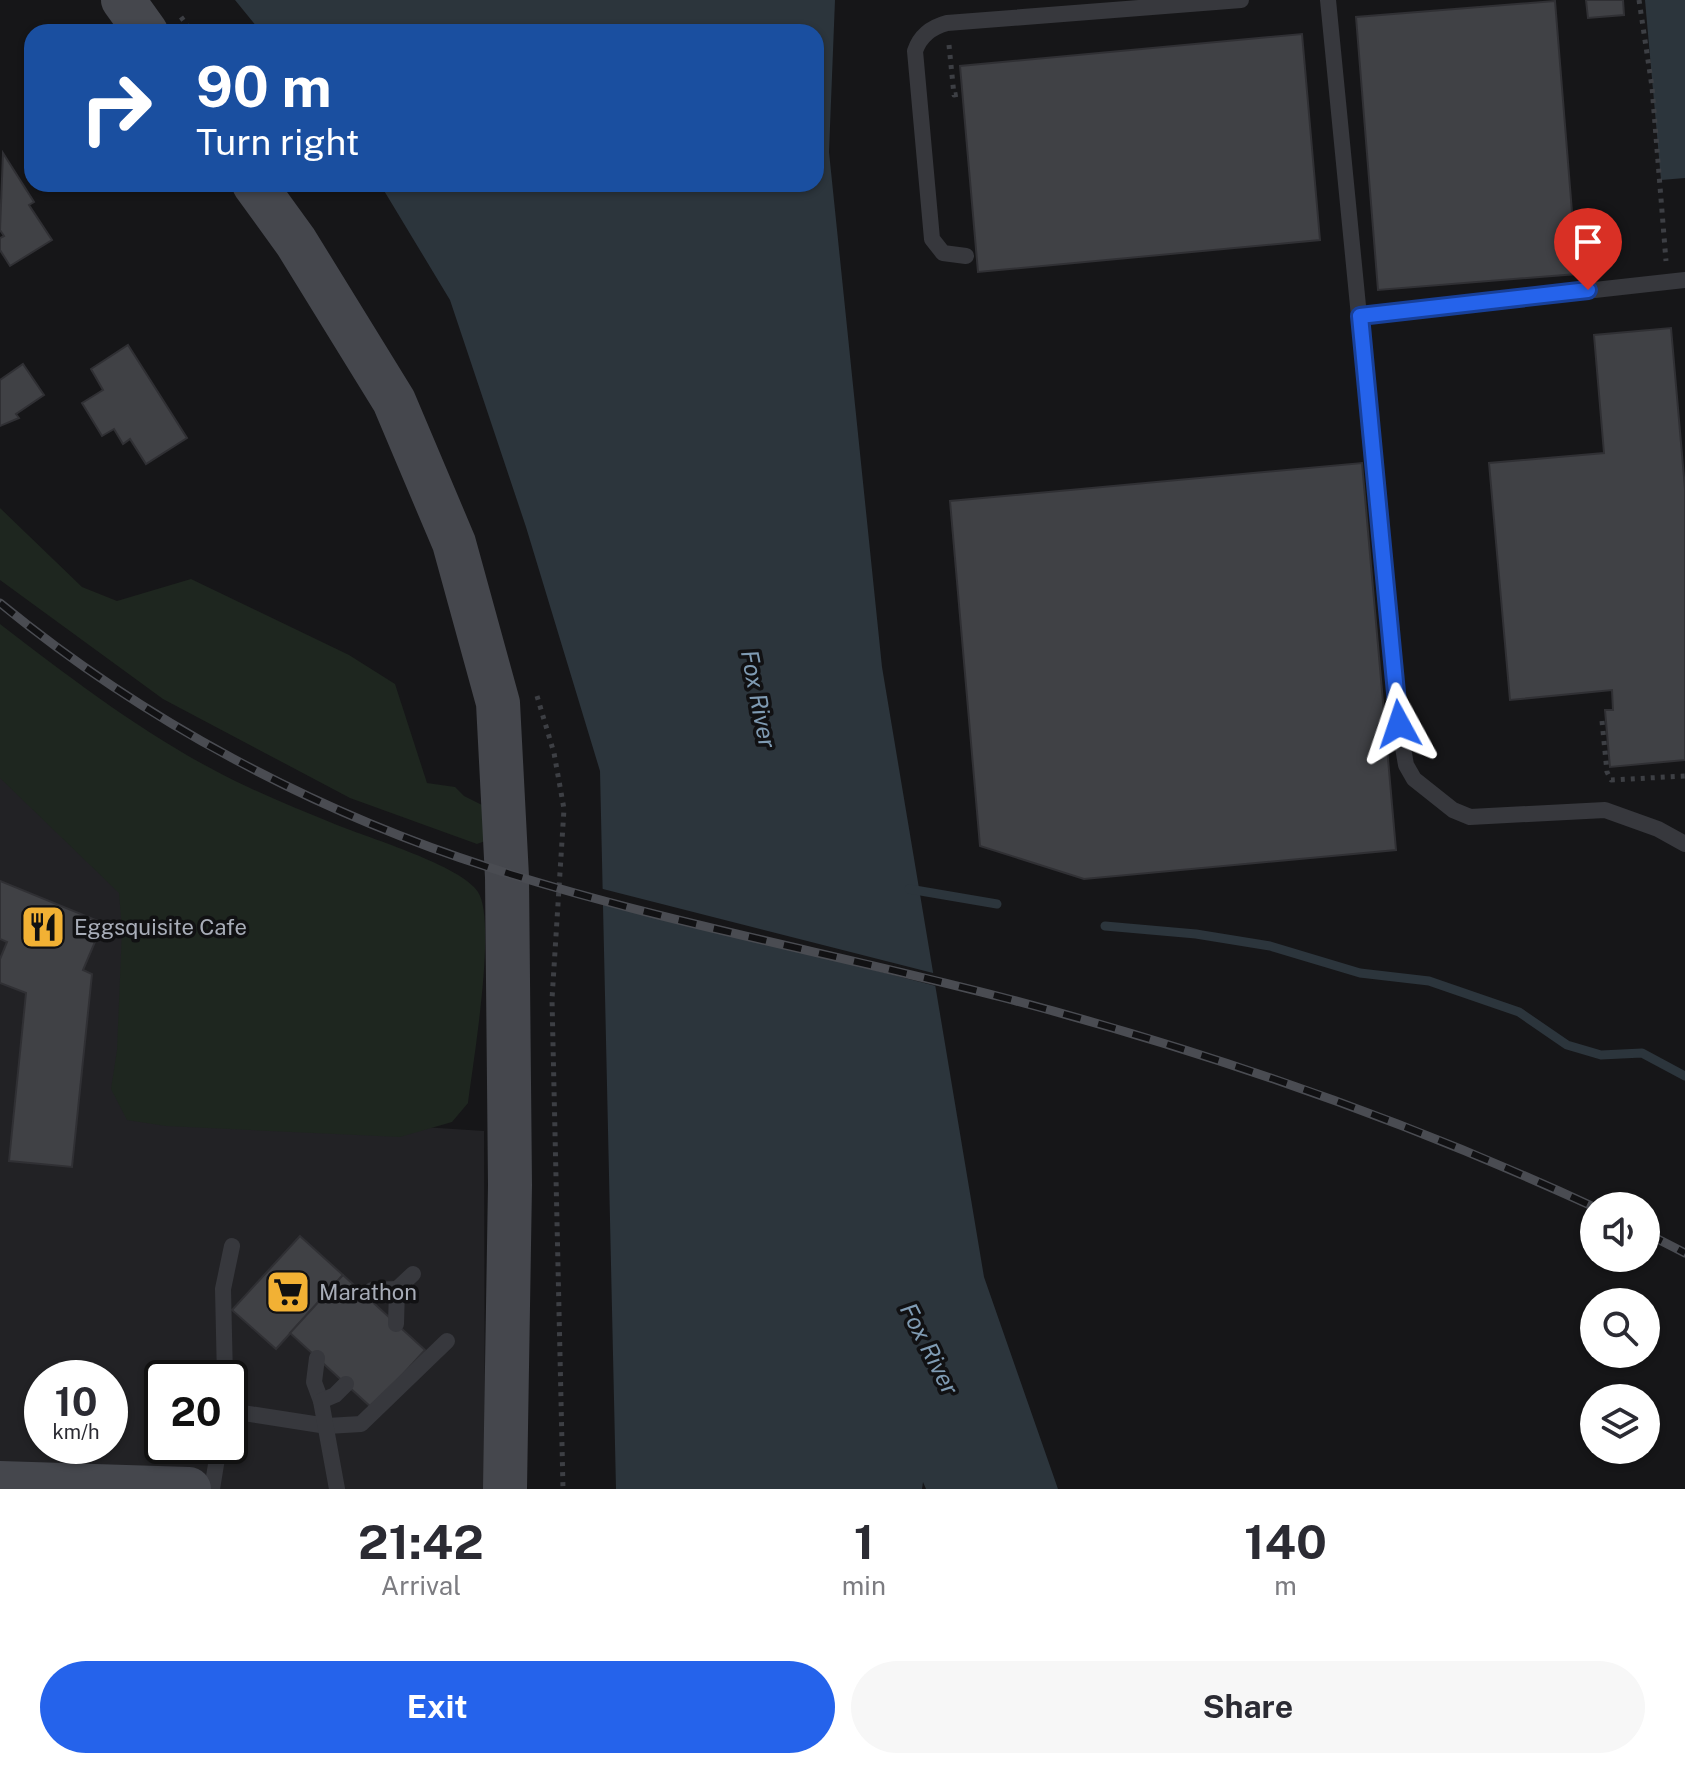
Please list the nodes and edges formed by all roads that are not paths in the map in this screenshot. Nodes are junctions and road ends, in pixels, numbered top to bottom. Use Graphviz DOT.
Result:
graph roads {
  1 [pos="123,0"];
  2 [pos="1241,0"];
  3 [pos="1328,0"];
  4 [pos="140,24"];
  5 [pos="260,192"];
  6 [pos="966,256"];
  7 [pos="1685,280"];
  8 [pos="1360,316"];
  9 [pos="1685,844"];
  10 [pos="232,1246"];
  11 [pos="413,1274"];
  12 [pos="397,1289"];
  13 [pos="366,1296"];
  14 [pos="396,1324"];
  15 [pos="447,1341"];
  16 [pos="317,1358"];
  17 [pos="225,1360"];
  18 [pos="346,1384"];
  19 [pos="321,1401"];
  20 [pos="248,1414"];
  21 [pos="327,1426"];
  22 [pos="216,1464"];
  23 [pos="0,1483"];
  24 [pos="189,1489"];
  25 [pos="212,1489"];
  26 [pos="337,1489"];
  27 [pos="479,1489"];
  28 [pos="505,1489"];
  1 -- 4 [label="street"];
  2 -- 6 [label="lane"];
  3 -- 8 [label="lane"];
  5 -- 28 [label="street"];
  7 -- 8 [label="lane"];
  8 -- 9 [label="lane"];
  10 -- 17 [label="lane"];
  11 -- 12 [label="lane"];
  12 -- 13 [label="lane"];
  12 -- 14 [label="lane"];
  15 -- 21 [label="lane"];
  16 -- 19 [label="lane"];
  18 -- 19 [label="lane"];
  19 -- 21 [label="lane"];
  20 -- 21 [label="lane"];
  21 -- 26 [label="lane"];
  22 -- 25 [label="lane"];
  23 -- 24 [label="street"];
  27 -- 28 [label="street"];
}
